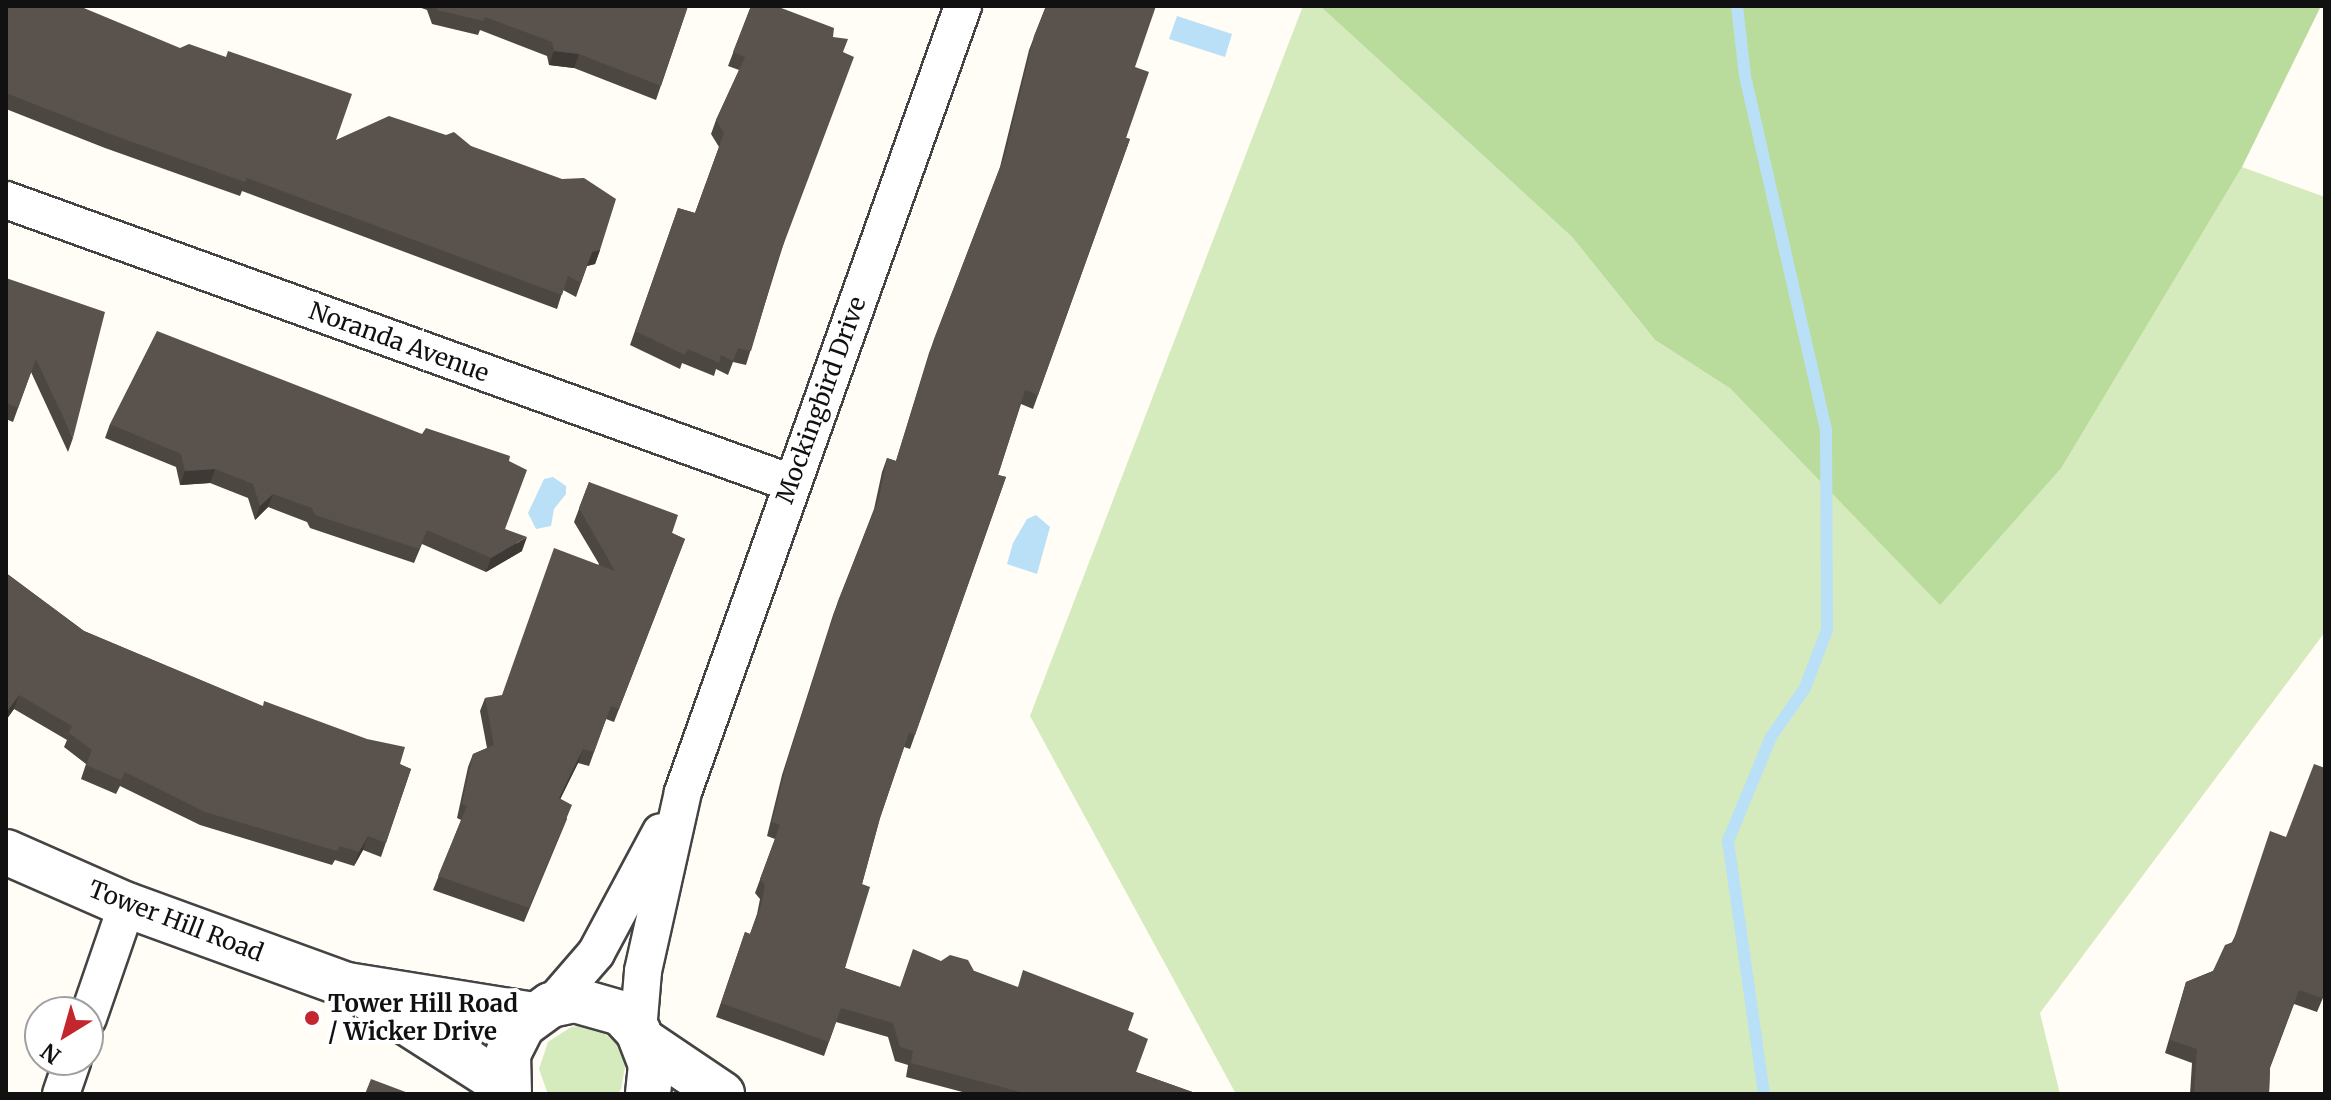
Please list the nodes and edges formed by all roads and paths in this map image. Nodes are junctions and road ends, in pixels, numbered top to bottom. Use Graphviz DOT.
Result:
graph roads {
  1 [pos="960,7"];
  2 [pos="6,200"];
  3 [pos="791,483"];
  4 [pos="683,792"];
  5 [pos="6,852"];
  6 [pos="127,905"];
  7 [pos="347,985"];
  8 [pos="96,996"];
  9 [pos="543,1010"];
  10 [pos="642,1036"];
  11 [pos="508,1090"];
  12 [pos="648,1094"];
  13 [pos="722,1094"];
  1 -- 3 [label="street, Mockingbird Drive"];
  2 -- 3 [label="street, Noranda Avenue"];
  3 -- 4 [label="street, Mockingbird Drive"];
  4 -- 9 [label="street, Mockingbird Drive"];
  4 -- 10 [label="street, Mockingbird Drive"];
  5 -- 6 [label="street, Tower Hill Road"];
  6 -- 7 [label="street, Tower Hill Road"];
  6 -- 8 [label="street"];
  7 -- 9 [label="street, Tower Hill Road"];
  7 -- 11 [label="street, Tower Hill Road"];
  9 -- 10 [label="street, Tower Hill Road"];
  9 -- 11 [label="street"];
  10 -- 12 [label="street"];
  10 -- 13 [label="street"];
}
